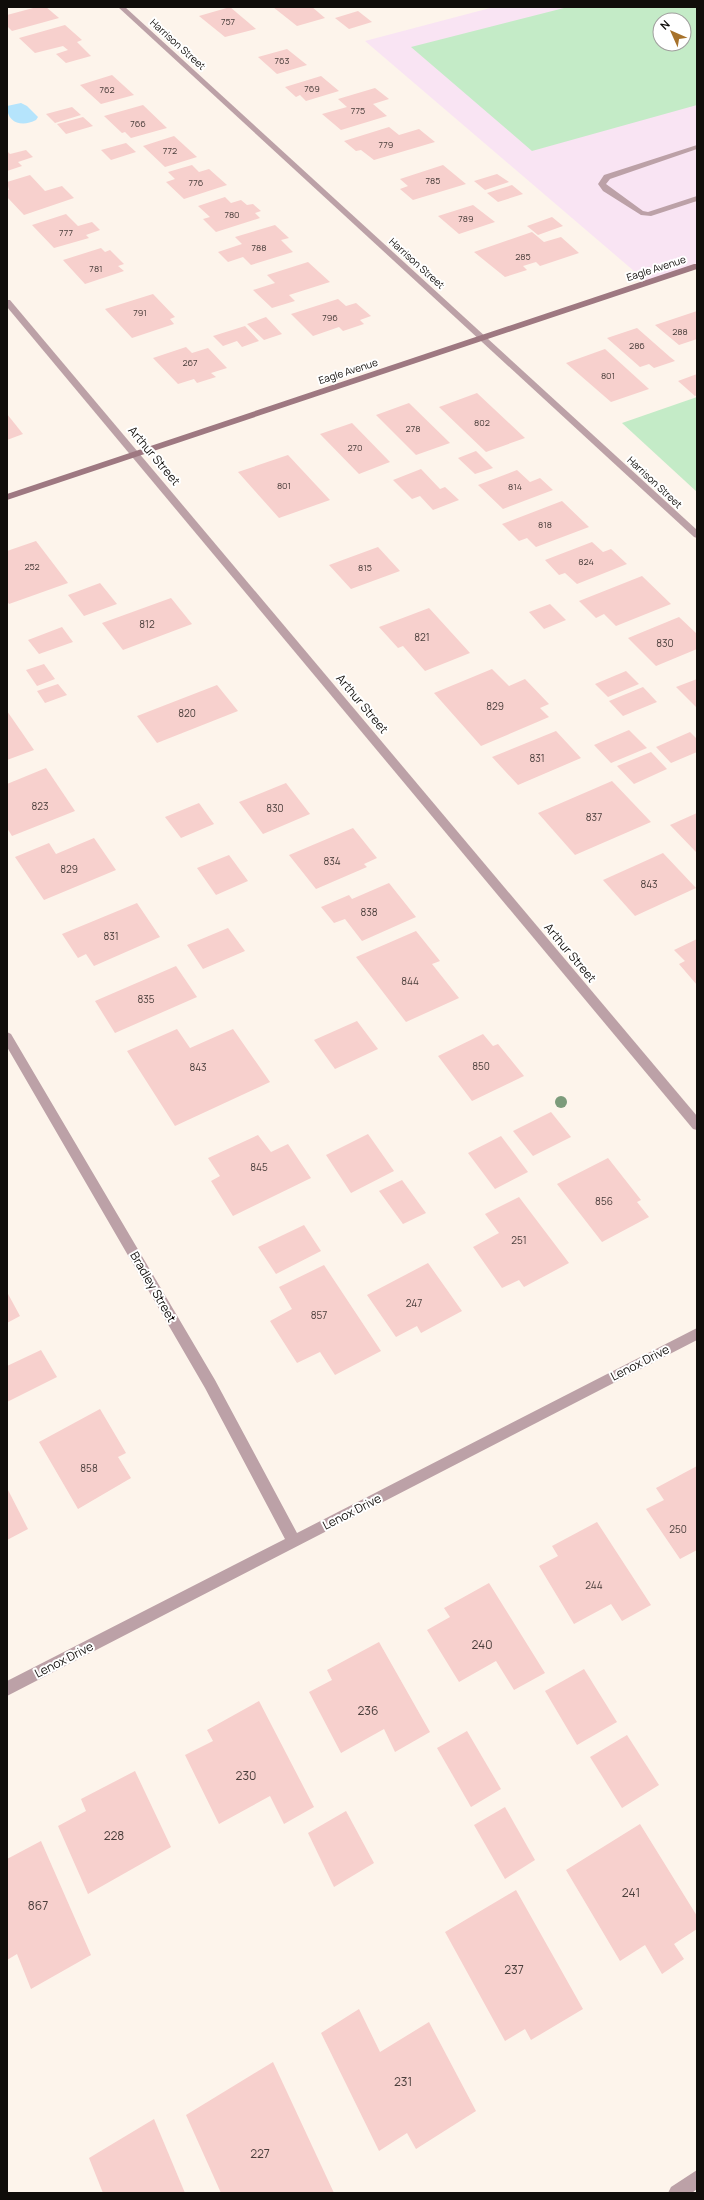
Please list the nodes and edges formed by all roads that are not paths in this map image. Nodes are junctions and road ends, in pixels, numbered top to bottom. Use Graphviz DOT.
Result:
graph roads {
  1 [pos="121,7"];
  2 [pos="697,147"];
  3 [pos="697,198"];
  4 [pos="697,266"];
  5 [pos="7,302"];
  6 [pos="483,338"];
  7 [pos="136,454"];
  8 [pos="7,497"];
  9 [pos="697,535"];
  10 [pos="7,1037"];
  11 [pos="697,1125"];
  12 [pos="697,1334"];
  13 [pos="294,1541"];
  14 [pos="7,1689"];
  15 [pos="697,2179"];
  16 [pos="677,2193"];
  1 -- 6 [label="street, Harrison Street"];
  2 -- 3 [label="street"];
  4 -- 6 [label="street, Eagle Avenue"];
  5 -- 7 [label="street, Arthur Street"];
  6 -- 7 [label="street, Eagle Avenue"];
  6 -- 9 [label="street, Harrison Street"];
  7 -- 8 [label="street, Eagle Avenue"];
  7 -- 11 [label="street, Arthur Street"];
  10 -- 13 [label="street, Bradley Street"];
  12 -- 13 [label="street, Lenox Drive"];
  13 -- 14 [label="street, Lenox Drive"];
  15 -- 16 [label="street"];
}
